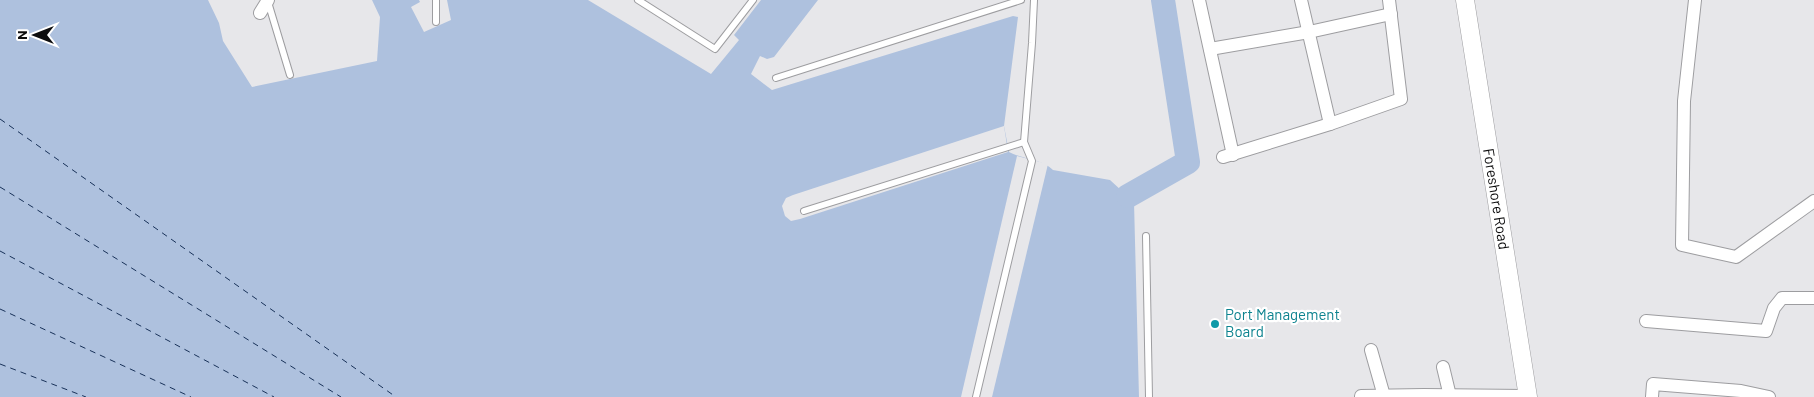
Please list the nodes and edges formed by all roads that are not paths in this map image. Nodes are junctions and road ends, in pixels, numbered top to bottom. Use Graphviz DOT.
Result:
graph roads {
  1 [pos="268,0"];
  2 [pos="436,0"];
  3 [pos="638,0"];
  4 [pos="753,0"];
  5 [pos="1021,0"];
  6 [pos="1034,0"];
  7 [pos="1199,0"];
  8 [pos="1301,0"];
  9 [pos="1389,0"];
  10 [pos="1465,0"];
  11 [pos="1695,0"];
  12 [pos="260,13"];
  13 [pos="1391,14"];
  14 [pos="436,22"];
  15 [pos="1309,32"];
  16 [pos="1210,49"];
  17 [pos="290,75"];
  18 [pos="776,78"];
  19 [pos="1330,124"];
  20 [pos="1024,142"];
  21 [pos="1814,201"];
  22 [pos="804,211"];
  23 [pos="1146,236"];
  24 [pos="1814,298"];
  25 [pos="1646,321"];
  26 [pos="1371,350"];
  27 [pos="1443,367"];
  28 [pos="1361,396"];
  29 [pos="1384,396"];
  30 [pos="1450,396"];
  31 [pos="976,397"];
  32 [pos="1149,397"];
  33 [pos="1528,397"];
  34 [pos="1652,397"];
  35 [pos="1769,397"];
  1 -- 12 [label="street"];
  1 -- 17 [label="lane"];
  2 -- 14 [label="lane"];
  3 -- 4 [label="lane"];
  5 -- 18 [label="lane"];
  6 -- 20 [label="lane"];
  7 -- 16 [label="street"];
  8 -- 15 [label="street"];
  9 -- 13 [label="street"];
  10 -- 33 [label="main road, Foreshore Road"];
  11 -- 21 [label="street"];
  13 -- 15 [label="street"];
  13 -- 19 [label="street"];
  15 -- 16 [label="street"];
  15 -- 19 [label="street"];
  16 -- 19 [label="street"];
  20 -- 22 [label="lane"];
  20 -- 31 [label="lane"];
  23 -- 32 [label="lane"];
  24 -- 25 [label="street"];
  26 -- 29 [label="street"];
  27 -- 30 [label="street"];
  28 -- 29 [label="street"];
  29 -- 30 [label="street"];
  30 -- 33 [label="street"];
  34 -- 35 [label="street"];
}
